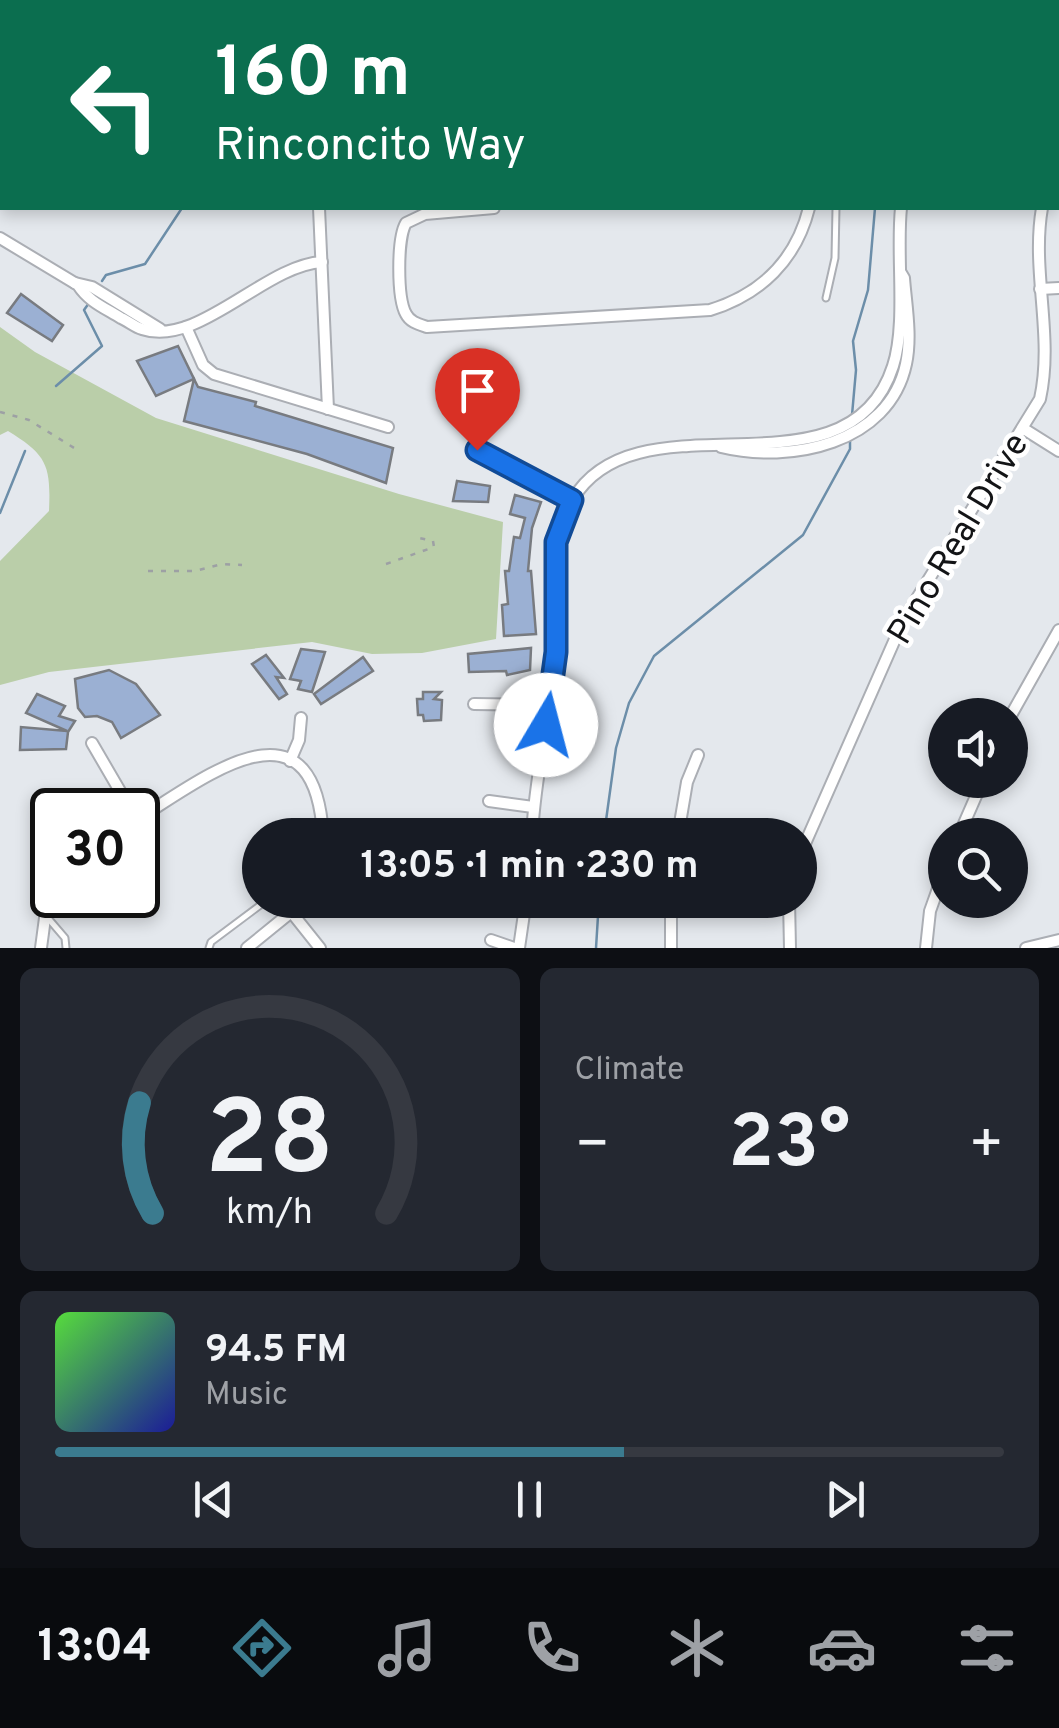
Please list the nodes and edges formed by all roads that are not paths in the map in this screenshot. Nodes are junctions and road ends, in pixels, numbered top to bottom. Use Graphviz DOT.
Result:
graph roads {
  1 [pos="319,210"];
  2 [pos="471,210"];
  3 [pos="808,210"];
  4 [pos="836,210"];
  5 [pos="901,210"];
  6 [pos="1042,210"];
  7 [pos="0,238"];
  8 [pos="322,262"];
  9 [pos="1059,288"];
  10 [pos="1040,289"];
  11 [pos="826,298"];
  12 [pos="186,327"];
  13 [pos="328,408"];
  14 [pos="388,426"];
  15 [pos="1024,429"];
  16 [pos="477,450"];
  17 [pos="1059,451"];
  18 [pos="572,500"];
  19 [pos="1059,630"];
  20 [pos="1020,698"];
  21 [pos="474,704"];
  22 [pos="548,705"];
  23 [pos="301,718"];
  24 [pos="92,743"];
  25 [pos="698,755"];
  26 [pos="290,761"];
  27 [pos="118,788"];
  28 [pos="488,801"];
  29 [pos="160,806"];
  30 [pos="533,807"];
  31 [pos="321,818"];
  32 [pos="533,818"];
  33 [pos="681,818"];
  34 [pos="816,818"];
  35 [pos="45,918"];
  36 [pos="48,918"];
  37 [pos="243,918"];
  38 [pos="285,918"];
  39 [pos="296,918"];
  40 [pos="522,918"];
  41 [pos="671,918"];
  42 [pos="789,918"];
  43 [pos="929,918"];
  44 [pos="491,940"];
  45 [pos="1059,940"];
  46 [pos="41,948"];
  47 [pos="66,948"];
  48 [pos="209,948"];
  49 [pos="246,948"];
  50 [pos="320,948"];
  51 [pos="516,948"];
  52 [pos="671,948"];
  53 [pos="790,948"];
  54 [pos="926,948"];
  55 [pos="1026,948"];
  1 -- 8 [label="street"];
  2 -- 3 [label="street"];
  4 -- 11 [label="lane"];
  5 -- 18 [label="street"];
  6 -- 10 [label="street, Pino Real Drive"];
  7 -- 12 [label="street"];
  8 -- 12 [label="street"];
  8 -- 13 [label="street"];
  9 -- 10 [label="street"];
  10 -- 15 [label="street, Pino Real Drive"];
  12 -- 13 [label="street"];
  13 -- 14 [label="street"];
  15 -- 17 [label="street"];
  15 -- 34 [label="street, Pino Real Drive"];
  16 -- 18 [label="street"];
  18 -- 22 [label="street"];
  19 -- 20 [label="street"];
  21 -- 22 [label="street"];
  22 -- 30 [label="street"];
  23 -- 26 [label="street"];
  24 -- 27 [label="street"];
  25 -- 33 [label="street"];
  26 -- 29 [label="street"];
  26 -- 31 [label="street"];
  28 -- 30 [label="street"];
  30 -- 32 [label="street"];
  35 -- 46 [label="street"];
  36 -- 47 [label="lane"];
  37 -- 48 [label="lane"];
  38 -- 49 [label="street"];
  39 -- 50 [label="street"];
  40 -- 51 [label="street"];
  41 -- 52 [label="street"];
  42 -- 53 [label="street"];
  43 -- 54 [label="street"];
  44 -- 51 [label="street"];
  45 -- 55 [label="street"];
}
